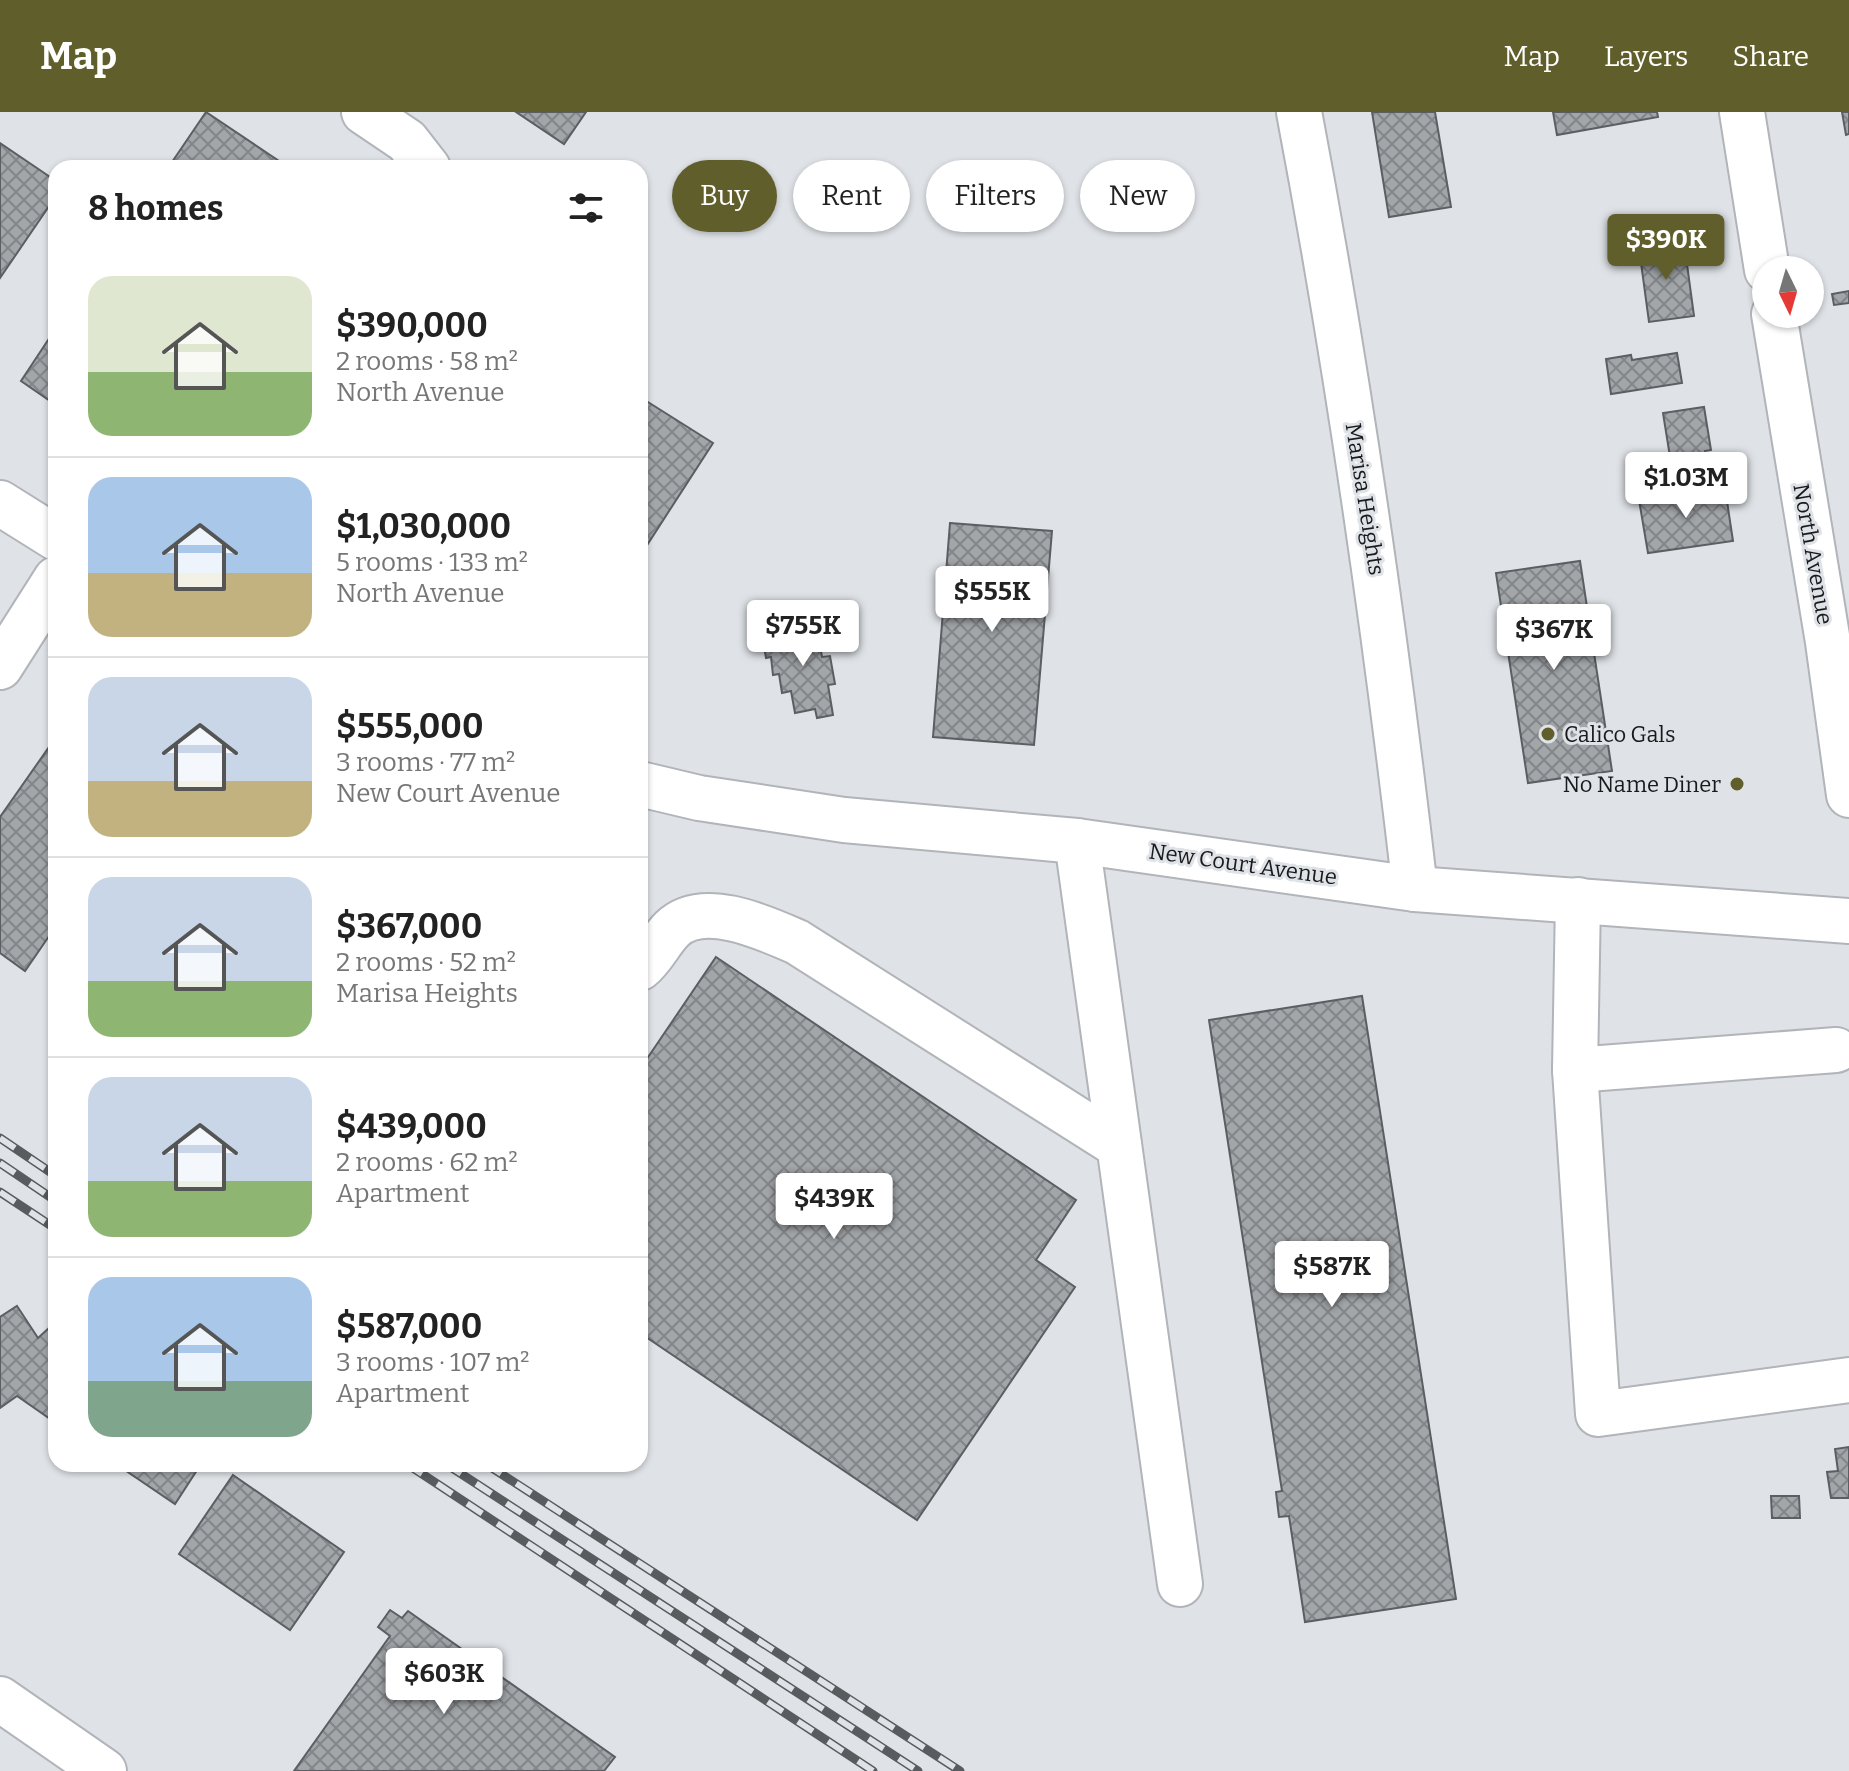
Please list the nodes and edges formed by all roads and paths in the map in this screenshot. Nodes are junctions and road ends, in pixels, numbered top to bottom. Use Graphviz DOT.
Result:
graph roads {
  1 [pos="364,112"];
  2 [pos="1299,112"];
  3 [pos="1742,112"];
  4 [pos="422,160"];
  5 [pos="1765,256"];
  6 [pos="1776,328"];
  7 [pos="0,503"];
  8 [pos="48,533"];
  9 [pos="48,592"];
  10 [pos="0,667"];
  11 [pos="648,786"];
  12 [pos="1849,795"];
  13 [pos="1077,841"];
  14 [pos="1415,889"];
  15 [pos="1578,900"];
  16 [pos="1849,921"];
  17 [pos="648,958"];
  18 [pos="1836,1050"];
  19 [pos="1575,1070"];
  20 [pos="1119,1146"];
  21 [pos="1849,1380"];
  22 [pos="1180,1584"];
  23 [pos="0,1699"];
  24 [pos="104,1771"];
  1 -- 4 [label="street"];
  2 -- 14 [label="street, Marisa Heights"];
  3 -- 5 [label="street"];
  6 -- 12 [label="street, North Avenue"];
  7 -- 8 [label="street"];
  9 -- 10 [label="street"];
  11 -- 13 [label="street, New Court Avenue"];
  13 -- 14 [label="street, New Court Avenue"];
  13 -- 20 [label="street"];
  14 -- 15 [label="street, New Court Avenue"];
  15 -- 16 [label="street, New Court Avenue"];
  15 -- 19 [label="street"];
  17 -- 20 [label="street"];
  18 -- 19 [label="street"];
  19 -- 21 [label="street"];
  20 -- 22 [label="street"];
  23 -- 24 [label="street"];
}
